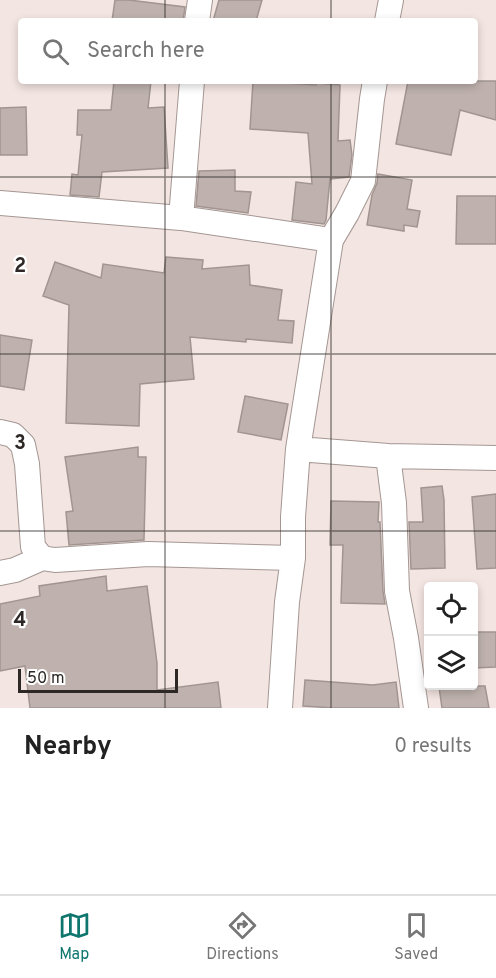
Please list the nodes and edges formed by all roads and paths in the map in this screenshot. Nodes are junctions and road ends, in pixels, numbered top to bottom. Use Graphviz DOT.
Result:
graph roads {
  1 [pos="200,0"];
  2 [pos="391,0"];
  3 [pos="197,18"];
  4 [pos="388,18"];
  5 [pos="192,84"];
  6 [pos="374,84"];
  7 [pos="0,202"];
  8 [pos="182,218"];
  9 [pos="331,240"];
  10 [pos="0,432"];
  11 [pos="298,449"];
  12 [pos="388,456"];
  13 [pos="496,458"];
  14 [pos="42,558"];
  15 [pos="293,558"];
  16 [pos="0,573"];
  17 [pos="280,708"];
  18 [pos="416,708"];
  1 -- 3 [label="street"];
  2 -- 4 [label="street"];
  5 -- 8 [label="street"];
  6 -- 9 [label="street"];
  7 -- 8 [label="street"];
  8 -- 9 [label="street"];
  9 -- 11 [label="street"];
  10 -- 14 [label="street"];
  11 -- 12 [label="street"];
  11 -- 15 [label="street"];
  12 -- 13 [label="street"];
  12 -- 18 [label="street"];
  14 -- 15 [label="street"];
  14 -- 16 [label="street"];
  15 -- 17 [label="street"];
}
